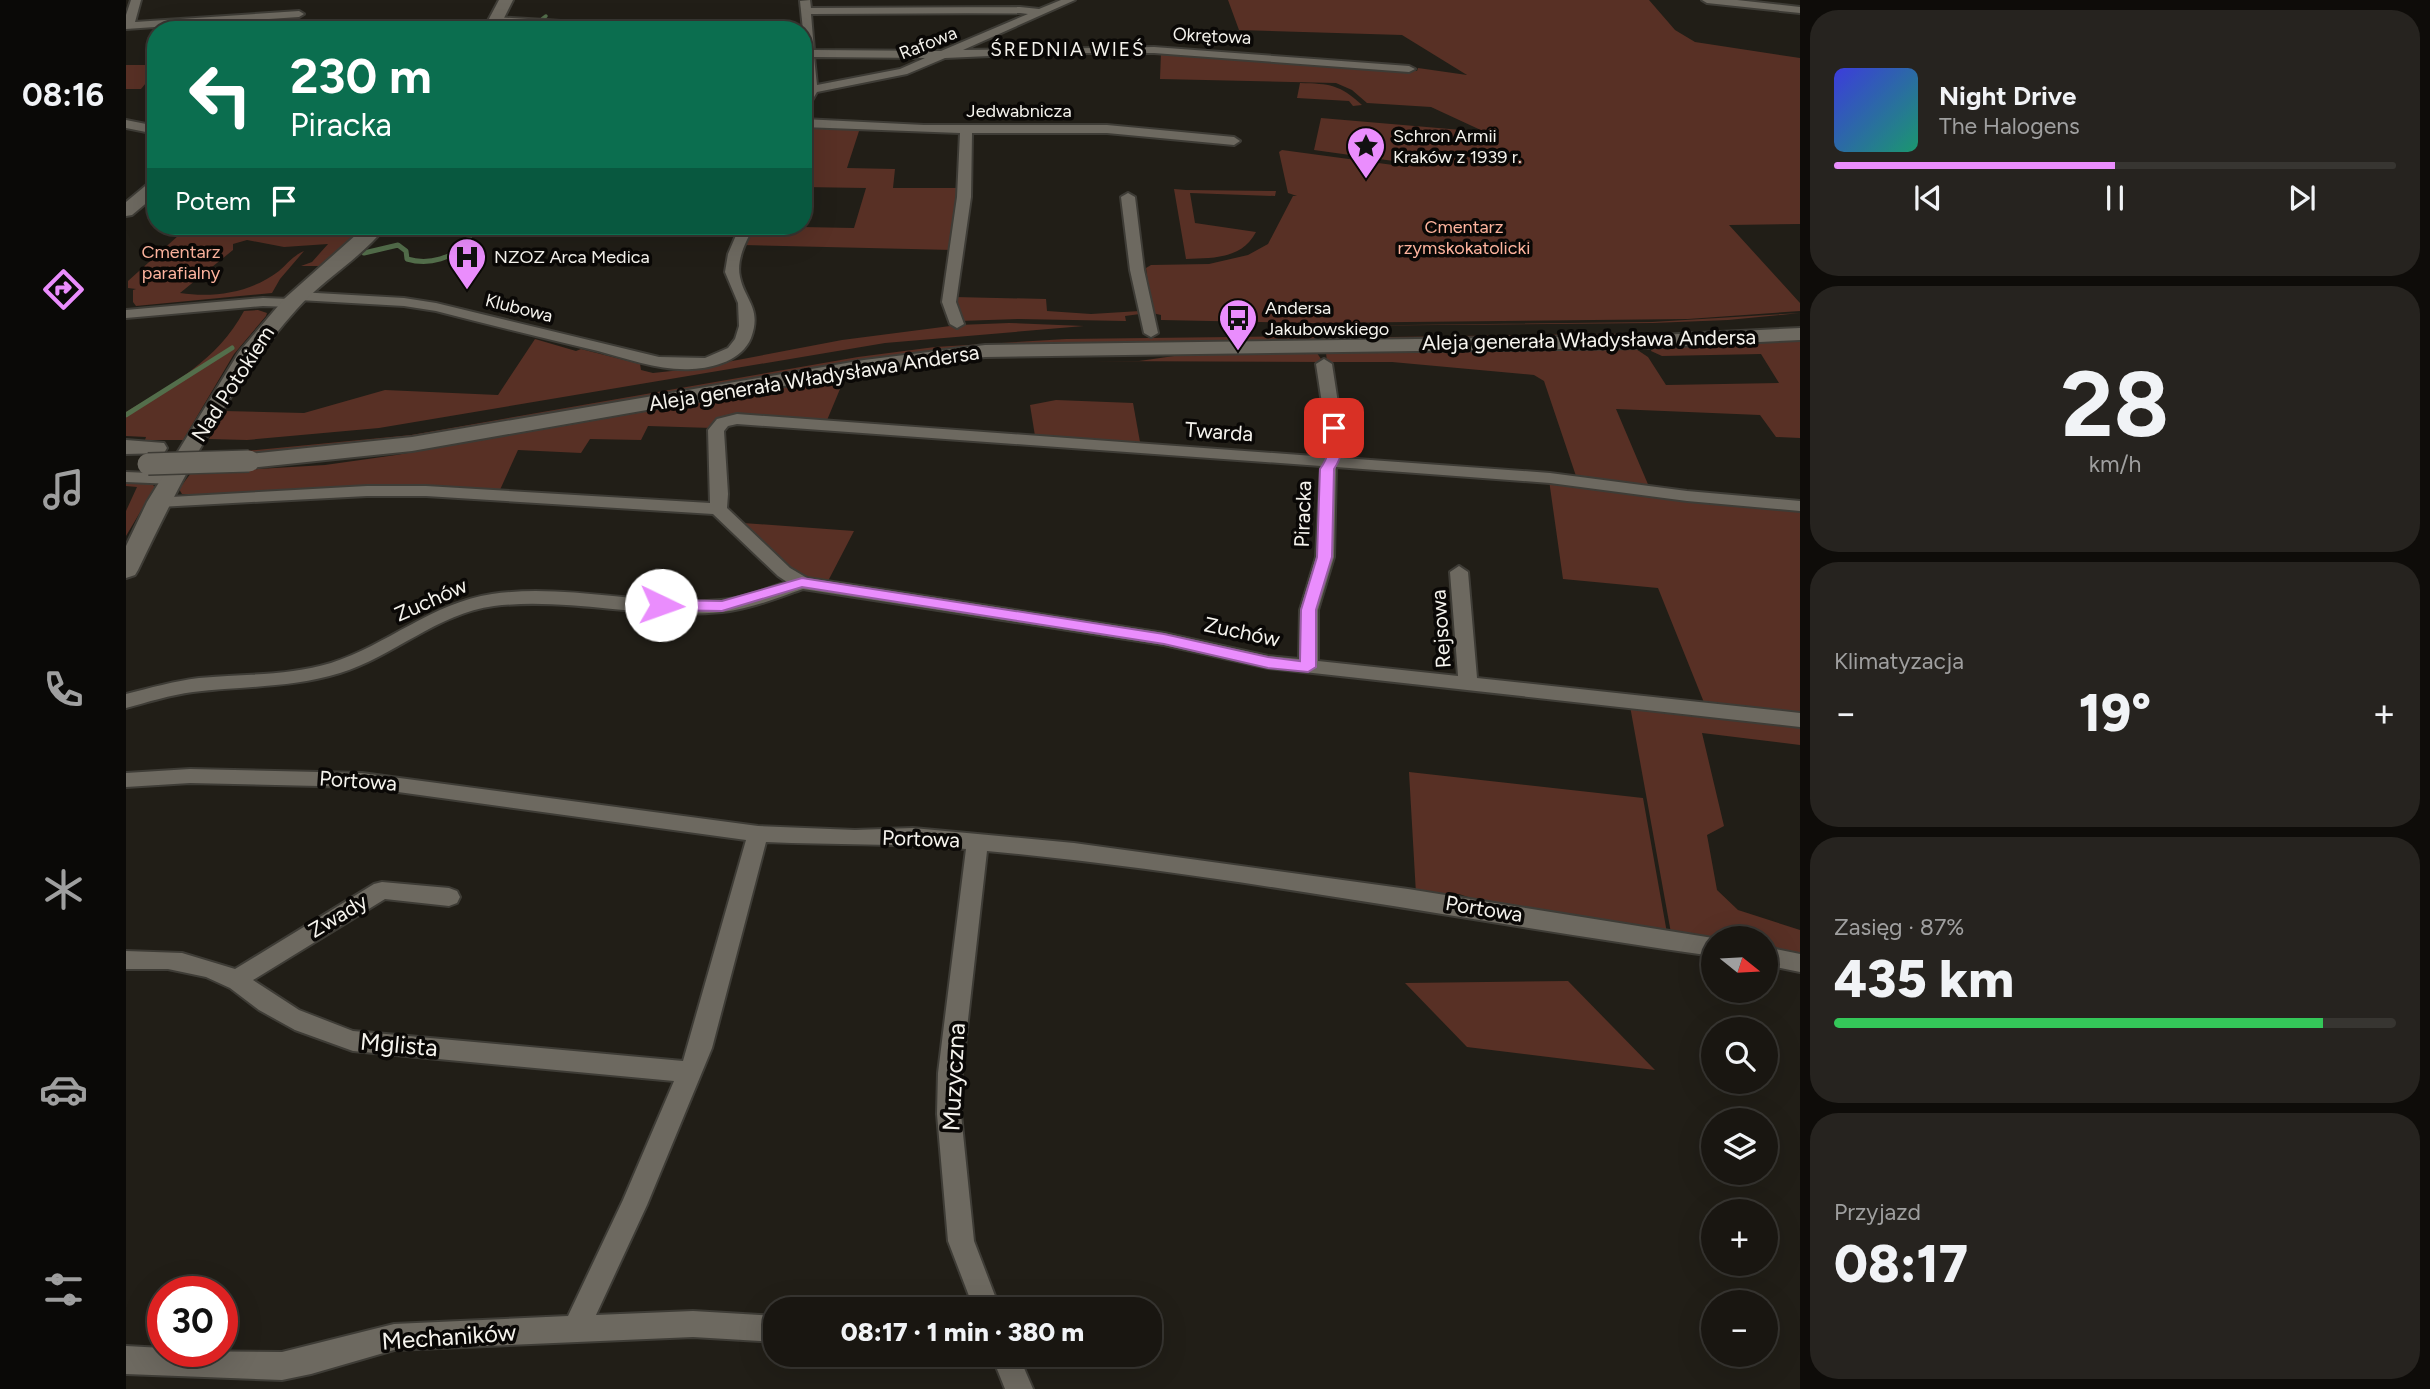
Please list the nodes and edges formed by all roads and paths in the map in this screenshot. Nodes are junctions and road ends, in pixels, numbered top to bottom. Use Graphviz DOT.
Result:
graph roads {
  1 [pos="136,0"];
  2 [pos="305,0"];
  3 [pos="506,0"];
  4 [pos="1070,0"];
  5 [pos="1707,0"];
  6 [pos="806,6"];
  7 [pos="1800,10"];
  8 [pos="1040,13"];
  9 [pos="299,14"];
  10 [pos="199,21"];
  11 [pos="295,21"];
  12 [pos="495,21"];
  13 [pos="147,25"];
  14 [pos="127,26"];
  15 [pos="812,53"];
  16 [pos="949,54"];
  17 [pos="1409,69"];
  18 [pos="812,89"];
  19 [pos="812,123"];
  20 [pos="126,124"];
  21 [pos="147,128"];
  22 [pos="966,128"];
  23 [pos="1234,141"];
  24 [pos="147,194"];
  25 [pos="1128,197"];
  26 [pos="126,211"];
  27 [pos="366,235"];
  28 [pos="743,235"];
  29 [pos="295,299"];
  30 [pos="126,314"];
  31 [pos="1800,319"];
  32 [pos="957,324"];
  33 [pos="1150,333"];
  34 [pos="1800,334"];
  35 [pos="726,357"];
  36 [pos="1324,364"];
  37 [pos="126,447"];
  38 [pos="253,453"];
  39 [pos="143,459"];
  40 [pos="1332,461"];
  41 [pos="126,477"];
  42 [pos="173,479"];
  43 [pos="159,502"];
  44 [pos="1800,506"];
  45 [pos="718,509"];
  46 [pos="126,570"];
  47 [pos="1459,572"];
  48 [pos="802,583"];
  49 [pos="1308,667"];
  50 [pos="1468,683"];
  51 [pos="126,701"];
  52 [pos="1800,720"];
  53 [pos="126,780"];
  54 [pos="758,834"];
  55 [pos="978,841"];
  56 [pos="449,897"];
  57 [pos="1701,945"];
  58 [pos="1778,958"];
  59 [pos="126,960"];
  60 [pos="1800,962"];
  61 [pos="238,981"];
  62 [pos="691,1072"];
  63 [pos="982,1297"];
  64 [pos="763,1328"];
  65 [pos="575,1329"];
  66 [pos="126,1360"];
  67 [pos="1009,1367"];
  68 [pos="1018,1389"];
  1 -- 14 [label="street"];
  2 -- 9 [label="street"];
  3 -- 12 [label="main road"];
  4 -- 8 [label="street, Rafowa"];
  5 -- 7 [label="street"];
  6 -- 8 [label="street"];
  8 -- 16 [label="street, Rafowa"];
  9 -- 10 [label="street"];
  9 -- 11 [label="street"];
  13 -- 14 [label="street"];
  15 -- 16 [label="street, Okrętowa"];
  16 -- 17 [label="street, Okrętowa"];
  16 -- 18 [label="street, Rafowa"];
  19 -- 22 [label="street, Jedwabnicza"];
  20 -- 21 [label="street"];
  22 -- 23 [label="street, Jedwabnicza"];
  22 -- 32 [label="street"];
  24 -- 26 [label="street"];
  25 -- 33 [label="street"];
  27 -- 29 [label="main road, Nad Potokiem"];
  28 -- 35 [label="street"];
  29 -- 30 [label="street, Klubowa"];
  29 -- 35 [label="street, Klubowa"];
  29 -- 42 [label="main road, Nad Potokiem"];
  31 -- 33 [label="main road, Aleja generała Władysława Andersa"];
  33 -- 38 [label="main road, Aleja generała Władysława Andersa"];
  34 -- 38 [label="main road, Aleja generała Władysława Andersa"];
  36 -- 40 [label="street, Piracka"];
  37 -- 39 [label="main road, Aleja generała Władysława Andersa"];
  38 -- 39 [label="main road, Aleja generała Władysława Andersa, bridge"];
  40 -- 44 [label="street, Twarda"];
  40 -- 45 [label="street, Twarda"];
  40 -- 49 [label="street, Piracka"];
  41 -- 42 [label="street"];
  42 -- 43 [label="main road, Nad Potokiem"];
  43 -- 45 [label="street"];
  43 -- 46 [label="main road, Nad Potokiem"];
  45 -- 48 [label="street, Zuchów"];
  47 -- 50 [label="street, Rejsowa"];
  48 -- 49 [label="street, Zuchów"];
  48 -- 51 [label="street, Zuchów"];
  49 -- 50 [label="street, Zuchów"];
  50 -- 52 [label="street, Zuchów"];
  53 -- 54 [label="street, Portowa"];
  54 -- 55 [label="street, Portowa"];
  54 -- 62 [label="street"];
  55 -- 57 [label="street, Portowa"];
  55 -- 63 [label="street, Muzyczna"];
  56 -- 61 [label="street, Zwady"];
  58 -- 60 [label="street"];
  59 -- 61 [label="street, Mglista"];
  61 -- 62 [label="street, Mglista"];
  62 -- 65 [label="street"];
  64 -- 65 [label="street, Mechaników"];
  65 -- 66 [label="street, Mechaników"];
  67 -- 68 [label="street"];
}
